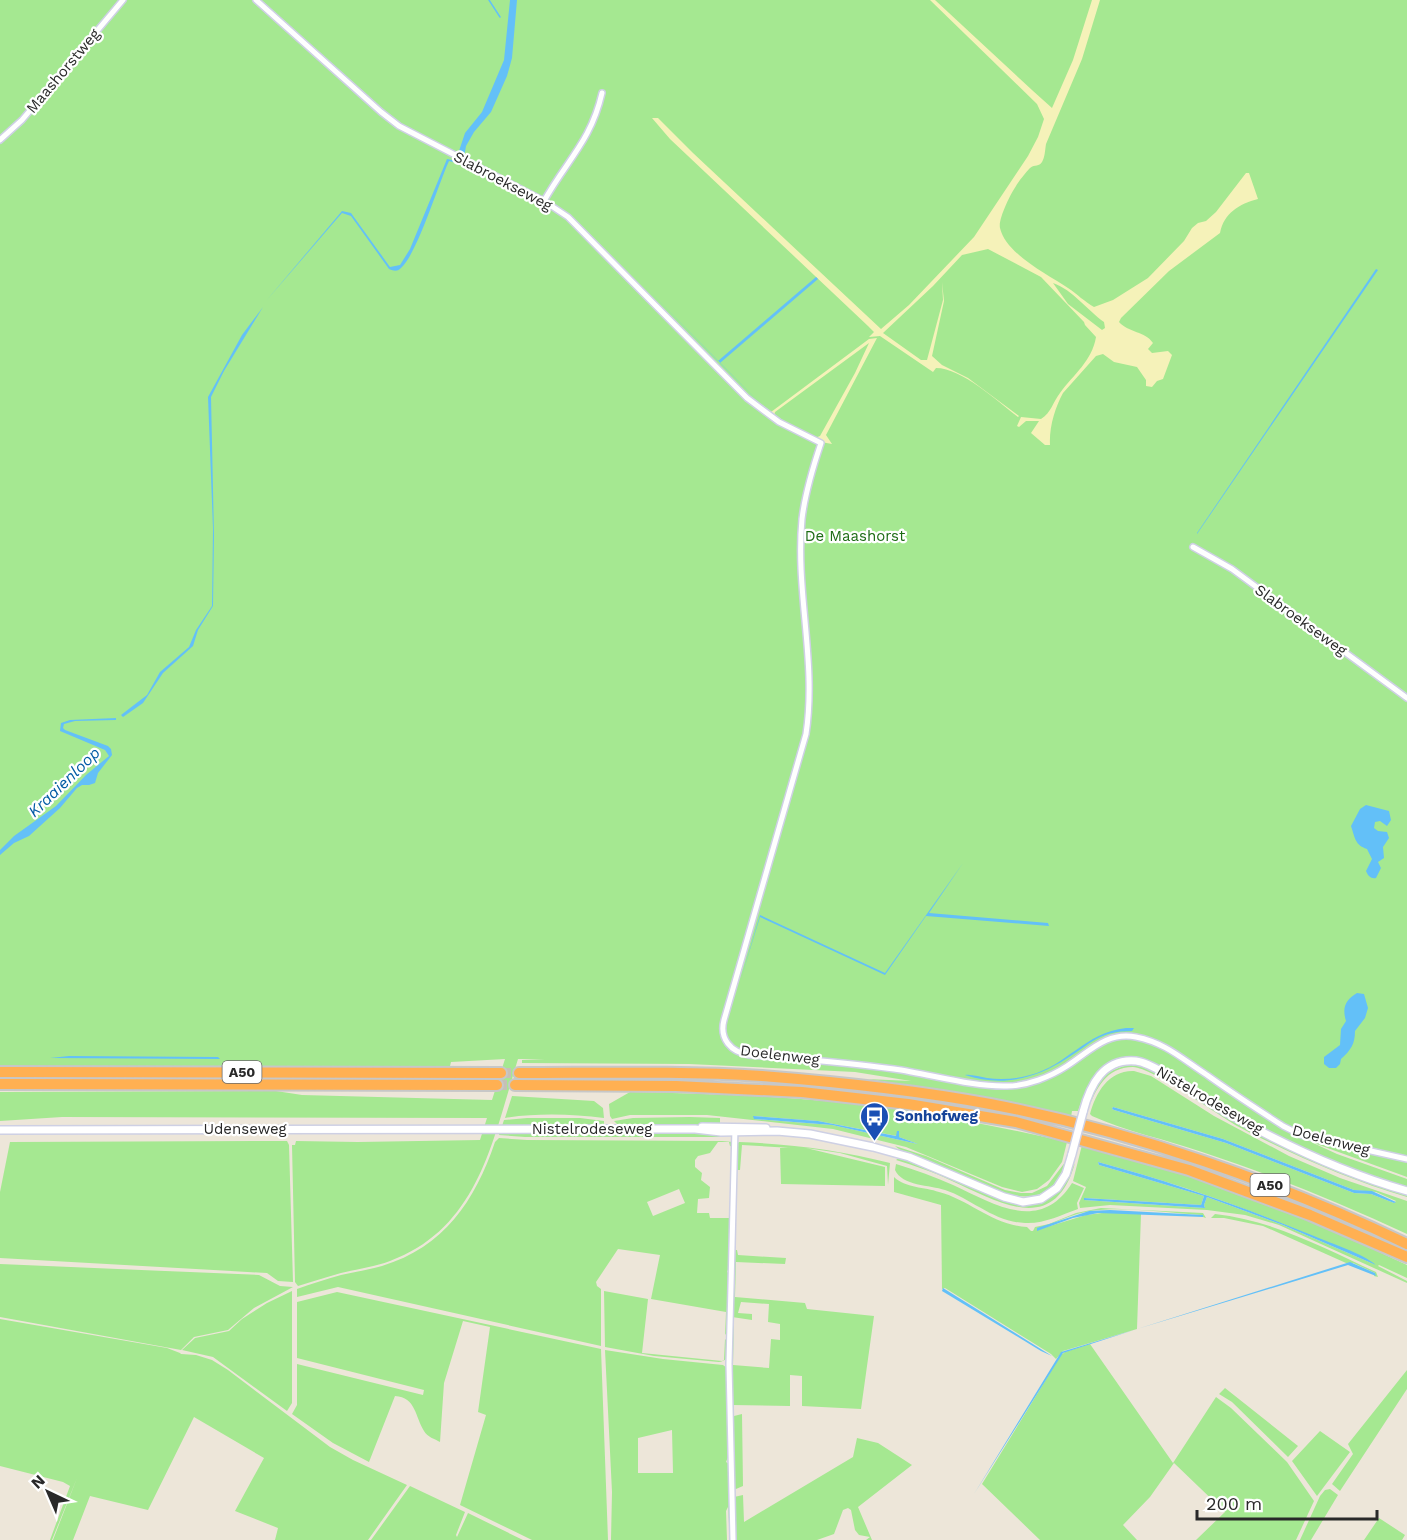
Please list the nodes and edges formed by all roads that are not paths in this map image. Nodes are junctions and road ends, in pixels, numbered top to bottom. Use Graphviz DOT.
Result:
graph roads {
  1 [pos="123,0"];
  2 [pos="256,0"];
  3 [pos="602,93"];
  4 [pos="0,140"];
  5 [pos="544,201"];
  6 [pos="821,443"];
  7 [pos="1192,546"];
  8 [pos="1407,698"];
  9 [pos="0,1072"];
  10 [pos="501,1073"];
  11 [pos="519,1073"];
  12 [pos="0,1084"];
  13 [pos="497,1085"];
  14 [pos="515,1085"];
  15 [pos="490,1129"];
  16 [pos="735,1129"];
  17 [pos="0,1130"];
  18 [pos="1407,1159"];
  19 [pos="1407,1191"];
  20 [pos="1407,1244"];
  21 [pos="1407,1257"];
  22 [pos="733,1540"];
  1 -- 4 [label="street, Maashorstweg"];
  2 -- 5 [label="street, Slabroekseweg"];
  3 -- 5 [label="street"];
  5 -- 6 [label="street, Slabroekseweg"];
  6 -- 18 [label="street, Doelenweg"];
  7 -- 8 [label="street, Slabroekseweg"];
  9 -- 10 [label="highway, A50"];
  11 -- 20 [label="highway, A50"];
  12 -- 13 [label="highway, A50"];
  14 -- 21 [label="highway, A50"];
  15 -- 16 [label="street, Nistelrodeseweg"];
  15 -- 17 [label="street, Udenseweg"];
  16 -- 19 [label="street, Nistelrodeseweg, bridge"];
  16 -- 22 [label="street"];
}
